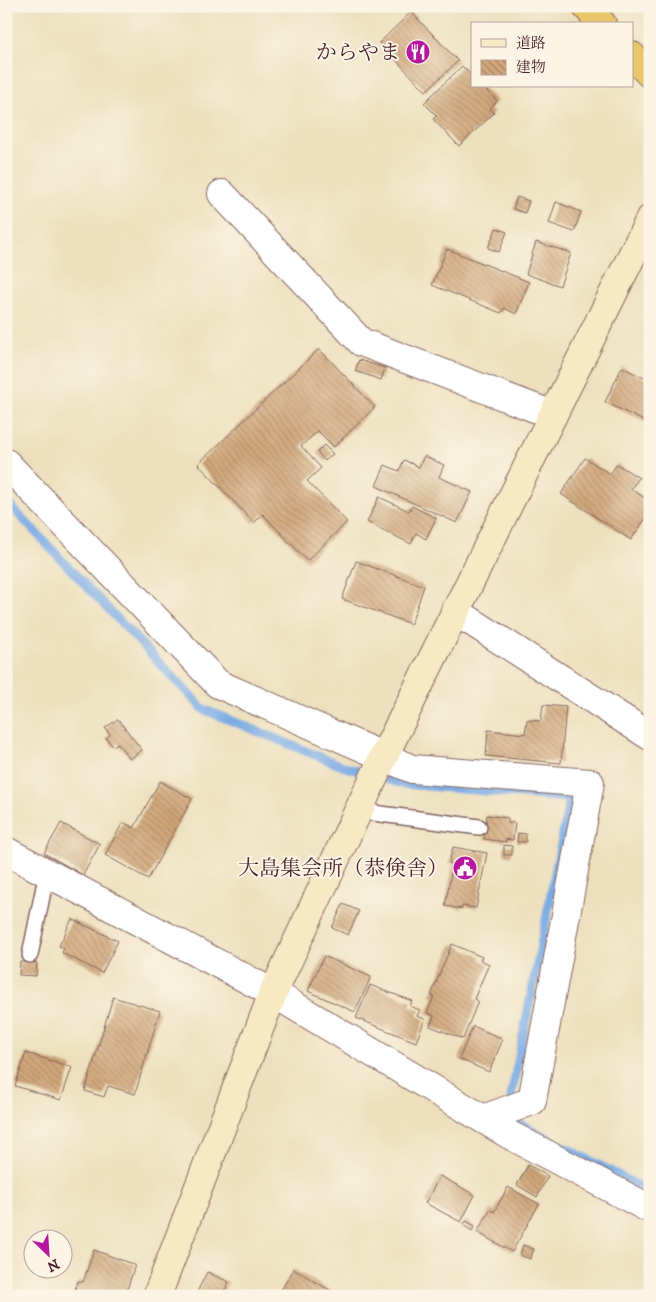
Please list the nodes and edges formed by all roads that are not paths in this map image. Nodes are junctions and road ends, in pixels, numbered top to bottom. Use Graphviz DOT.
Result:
graph roads {
  1 [pos="586,6"];
  2 [pos="600,22"];
  3 [pos="634,58"];
  4 [pos="650,74"];
  5 [pos="222,194"];
  6 [pos="650,219"];
  7 [pos="552,416"];
  8 [pos="6,463"];
  9 [pos="456,611"];
  10 [pos="650,736"];
  11 [pos="383,758"];
  12 [pos="358,811"];
  13 [pos="479,826"];
  14 [pos="6,850"];
  15 [pos="48,872"];
  16 [pos="30,955"];
  17 [pos="273,992"];
  18 [pos="482,1119"];
  19 [pos="650,1209"];
  20 [pos="157,1296"];
  1 -- 2 [label="highway"];
  3 -- 4 [label="highway"];
  5 -- 7 [label="street"];
  6 -- 7 [label="street"];
  7 -- 9 [label="street"];
  8 -- 11 [label="street"];
  9 -- 10 [label="street"];
  9 -- 11 [label="street"];
  11 -- 12 [label="street"];
  11 -- 18 [label="street"];
  12 -- 13 [label="lane"];
  12 -- 17 [label="street"];
  14 -- 15 [label="street"];
  15 -- 16 [label="lane"];
  15 -- 17 [label="street"];
  17 -- 18 [label="street"];
  17 -- 20 [label="street"];
  18 -- 19 [label="street"];
}
